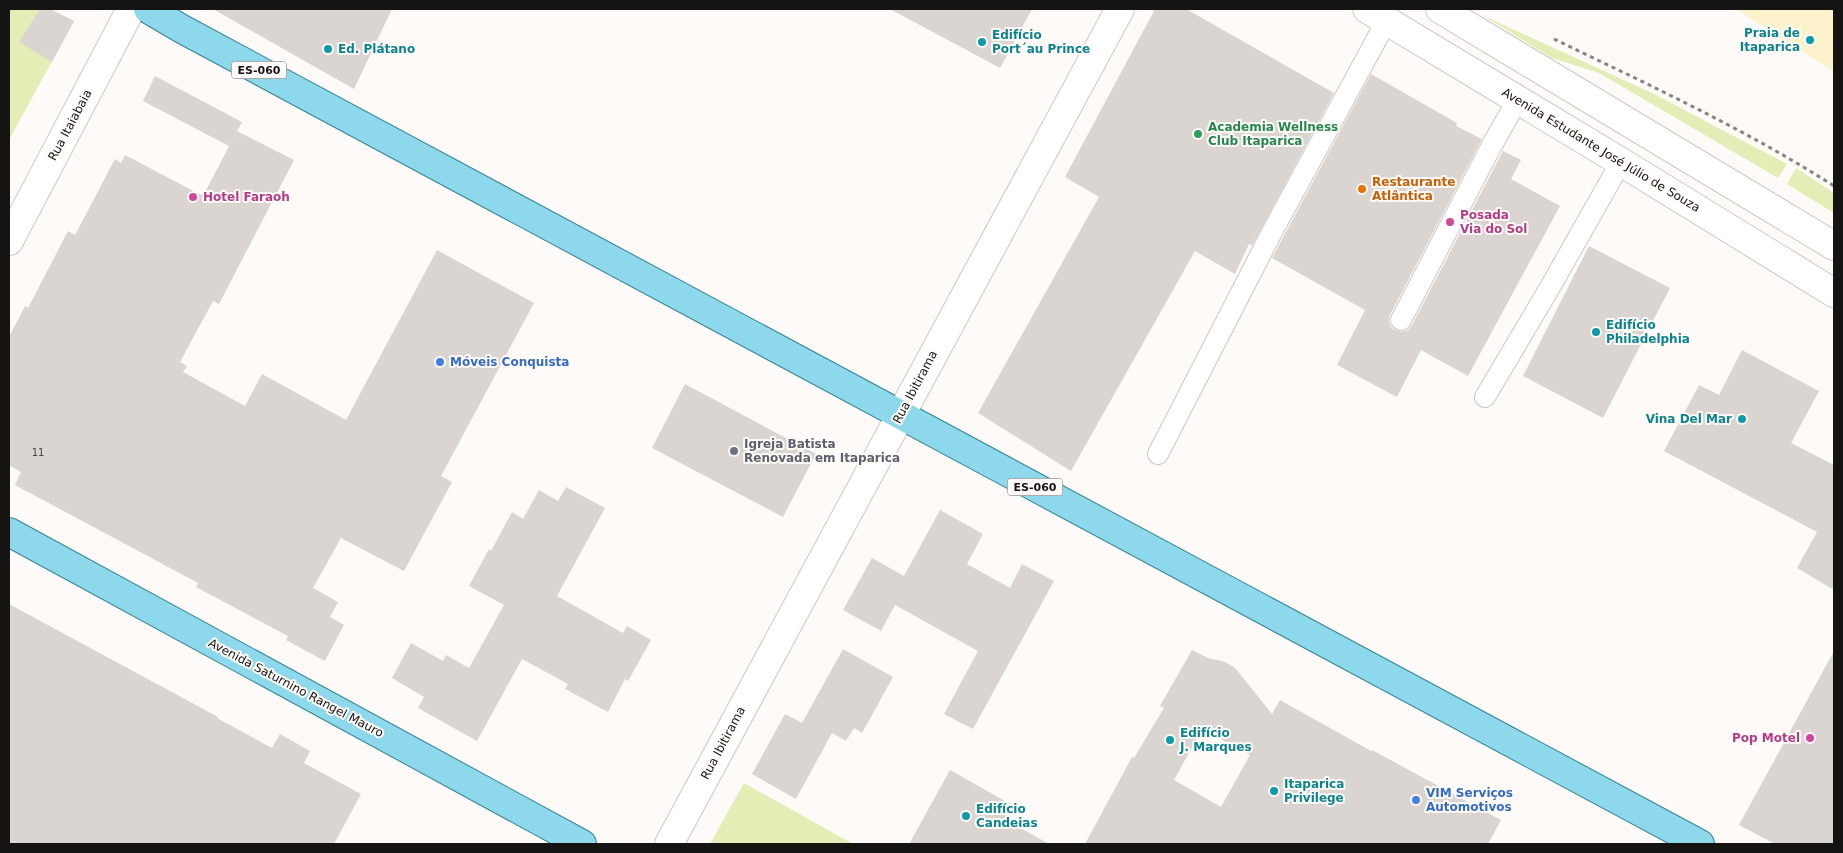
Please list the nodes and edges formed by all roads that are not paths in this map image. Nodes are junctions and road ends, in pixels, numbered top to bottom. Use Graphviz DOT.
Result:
graph roads {
  1 [pos="131,9"];
  2 [pos="148,9"];
  3 [pos="1120,9"];
  4 [pos="1440,9"];
  5 [pos="1377,14"];
  6 [pos="1518,99"];
  7 [pos="1621,162"];
  8 [pos="9,241"];
  9 [pos="1834,246"];
  10 [pos="1834,293"];
  11 [pos="1401,320"];
  12 [pos="1485,397"];
  13 [pos="900,414"];
  14 [pos="1158,454"];
  15 [pos="9,532"];
  16 [pos="582,844"];
  17 [pos="669,844"];
  18 [pos="1700,844"];
  1 -- 8 [label="street, Rua Itaiabaia"];
  2 -- 13 [label="main road, ES-060"];
  3 -- 13 [label="street, Rua Ibitirama"];
  4 -- 9 [label="street"];
  5 -- 6 [label="street, Avenida Estudante José Júlio de Souza"];
  5 -- 14 [label="lane"];
  6 -- 7 [label="street, Avenida Estudante José Júlio de Souza"];
  6 -- 11 [label="lane"];
  7 -- 10 [label="street, Avenida Estudante José Júlio de Souza"];
  7 -- 12 [label="lane"];
  13 -- 17 [label="street, Rua Ibitirama"];
  13 -- 18 [label="main road, ES-060"];
  15 -- 16 [label="main road, Avenida Saturnino Rangel Mauro"];
}
